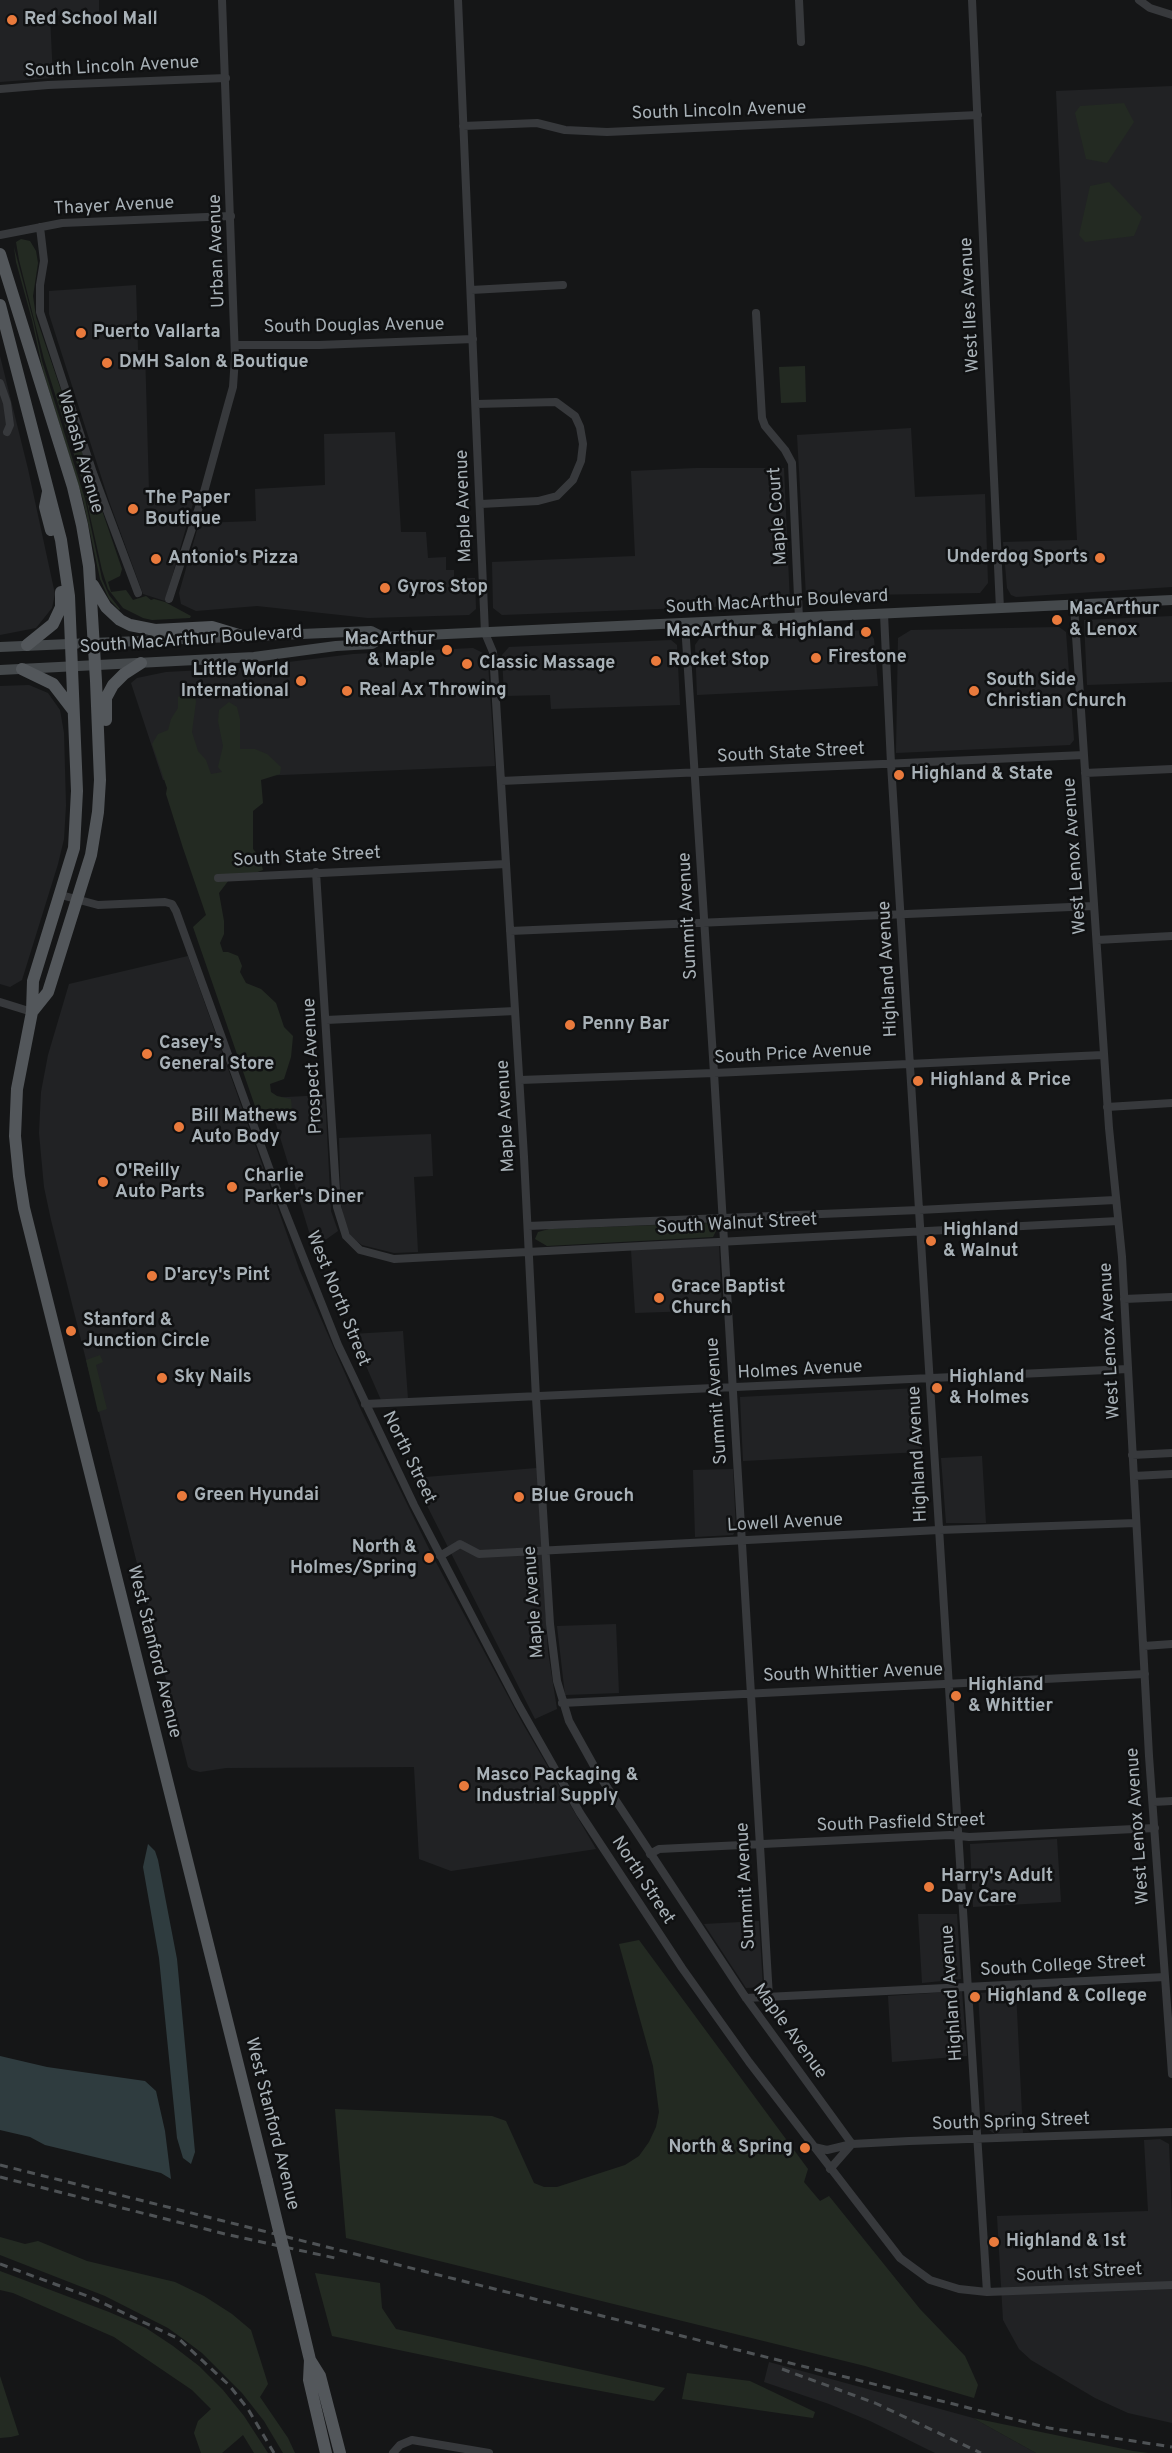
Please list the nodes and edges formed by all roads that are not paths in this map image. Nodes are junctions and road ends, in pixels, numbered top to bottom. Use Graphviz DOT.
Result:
graph roads {
  1 [pos="222,0"];
  2 [pos="458,0"];
  3 [pos="799,0"];
  4 [pos="972,0"];
  5 [pos="1139,0"];
  6 [pos="1172,15"];
  7 [pos="801,42"];
  8 [pos="226,78"];
  9 [pos="0,89"];
  10 [pos="978,115"];
  11 [pos="464,126"];
  12 [pos="231,216"];
  13 [pos="40,227"];
  14 [pos="0,235"];
  15 [pos="0,254"];
  16 [pos="563,285"];
  17 [pos="471,290"];
  18 [pos="0,305"];
  19 [pos="756,313"];
  20 [pos="473,339"];
  21 [pos="236,345"];
  22 [pos="0,383"];
  23 [pos="476,404"];
  24 [pos="8,432"];
  25 [pos="49,488"];
  26 [pos="481,504"];
  27 [pos="89,566"];
  28 [pos="138,593"];
  29 [pos="170,599"];
  30 [pos="1172,600"];
  31 [pos="1074,606"];
  32 [pos="1000,609"];
  33 [pos="884,614"];
  34 [pos="799,619"];
  35 [pos="684,624"];
  36 [pos="485,633"];
  37 [pos="242,636"];
  38 [pos="383,637"];
  39 [pos="94,643"];
  40 [pos="71,644"];
  41 [pos="27,645"];
  42 [pos="0,647"];
  43 [pos="141,663"];
  44 [pos="95,665"];
  45 [pos="72,666"];
  46 [pos="22,669"];
  47 [pos="0,670"];
  48 [pos="74,711"];
  49 [pos="1084,755"];
  50 [pos="891,764"];
  51 [pos="1172,769"];
  52 [pos="100,773"];
  53 [pos="1085,773"];
  54 [pos="695,774"];
  55 [pos="501,781"];
  56 [pos="506,864"];
  57 [pos="316,873"];
  58 [pos="218,878"];
  59 [pos="61,895"];
  60 [pos="78,900"];
  61 [pos="1094,906"];
  62 [pos="901,915"];
  63 [pos="704,923"];
  64 [pos="510,931"];
  65 [pos="1172,936"];
  66 [pos="1097,940"];
  67 [pos="0,1002"];
  68 [pos="515,1011"];
  69 [pos="32,1012"];
  70 [pos="326,1020"];
  71 [pos="1103,1055"];
  72 [pos="910,1065"];
  73 [pos="714,1074"];
  74 [pos="520,1080"];
  75 [pos="1172,1103"];
  76 [pos="1107,1107"];
  77 [pos="1115,1200"];
  78 [pos="919,1210"];
  79 [pos="722,1219"];
  80 [pos="1118,1221"];
  81 [pos="528,1226"];
  82 [pos="920,1230"];
  83 [pos="723,1241"];
  84 [pos="360,1250"];
  85 [pos="529,1251"];
  86 [pos="1172,1297"];
  87 [pos="1124,1299"];
  88 [pos="1128,1369"];
  89 [pos="930,1379"];
  90 [pos="733,1389"];
  91 [pos="536,1398"];
  92 [pos="365,1404"];
  93 [pos="1172,1453"];
  94 [pos="1132,1455"];
  95 [pos="1172,1474"];
  96 [pos="1134,1476"];
  97 [pos="1136,1523"];
  98 [pos="939,1530"];
  99 [pos="742,1541"];
  100 [pos="546,1550"];
  101 [pos="440,1556"];
  102 [pos="1172,1644"];
  103 [pos="1144,1646"];
  104 [pos="1145,1674"];
  105 [pos="948,1685"];
  106 [pos="750,1693"];
  107 [pos="562,1702"];
  108 [pos="1172,1801"];
  109 [pos="1153,1802"];
  110 [pos="1155,1828"];
  111 [pos="958,1836"];
  112 [pos="760,1844"];
  113 [pos="650,1854"];
  114 [pos="1168,1963"];
  115 [pos="1165,1977"];
  116 [pos="968,1986"];
  117 [pos="769,1997"];
  118 [pos="746,1998"];
  119 [pos="1172,2074"];
  120 [pos="1172,2132"];
  121 [pos="978,2139"];
  122 [pos="852,2144"];
  123 [pos="814,2147"];
  124 [pos="830,2169"];
  125 [pos="1172,2285"];
  126 [pos="987,2292"];
  127 [pos="310,2360"];
  128 [pos="326,2453"];
  129 [pos="340,2453"];
  130 [pos="393,2453"];
  131 [pos="489,2453"];
  1 -- 8 [label="street, Urban Avenue"];
  2 -- 11 [label="street, Maple Avenue"];
  3 -- 7 [label="street"];
  4 -- 10 [label="street, West Iles Avenue"];
  5 -- 6 [label="street"];
  8 -- 9 [label="street, South Lincoln Avenue"];
  8 -- 12 [label="street, Urban Avenue"];
  10 -- 11 [label="street, South Lincoln Avenue"];
  10 -- 32 [label="street, West Iles Avenue"];
  11 -- 17 [label="street, Maple Avenue"];
  12 -- 13 [label="street, Thayer Avenue"];
  12 -- 21 [label="street, Urban Avenue"];
  13 -- 14 [label="street, Thayer Avenue"];
  13 -- 28 [label="street"];
  15 -- 27 [label="main road, Wabash Avenue"];
  16 -- 17 [label="street"];
  17 -- 20 [label="street, Maple Avenue"];
  18 -- 25 [label="main road, Wabash Avenue"];
  19 -- 34 [label="street, Maple Court"];
  20 -- 21 [label="street, South Douglas Avenue"];
  20 -- 23 [label="street, Maple Avenue"];
  21 -- 29 [label="street, Urban Avenue"];
  22 -- 24 [label="street"];
  23 -- 26 [label="street, Maple Avenue"];
  23 -- 26 [label="street"];
  25 -- 40 [label="main road, Wabash Avenue"];
  25 -- 41 [label="main road"];
  26 -- 36 [label="street, Maple Avenue"];
  27 -- 37 [label="main road"];
  27 -- 39 [label="main road, Wabash Avenue"];
  30 -- 31 [label="main road, South MacArthur Boulevard"];
  31 -- 32 [label="main road, South MacArthur Boulevard"];
  31 -- 49 [label="street, West Lenox Avenue"];
  32 -- 33 [label="main road, South MacArthur Boulevard"];
  33 -- 34 [label="main road, South MacArthur Boulevard"];
  33 -- 50 [label="street, Highland Avenue"];
  34 -- 35 [label="main road, South MacArthur Boulevard"];
  35 -- 36 [label="main road, South MacArthur Boulevard"];
  35 -- 54 [label="street, Summit Avenue"];
  36 -- 38 [label="main road, South MacArthur Boulevard"];
  36 -- 55 [label="street, Maple Avenue"];
  37 -- 38 [label="main road, South MacArthur Boulevard"];
  37 -- 39 [label="main road, South MacArthur Boulevard"];
  38 -- 43 [label="main road, South MacArthur Boulevard"];
  39 -- 40 [label="main road, South MacArthur Boulevard"];
  39 -- 44 [label="main road, Wabash Avenue"];
  40 -- 41 [label="main road, South MacArthur Boulevard"];
  40 -- 45 [label="main road, Wabash Avenue"];
  41 -- 42 [label="main road, South MacArthur Boulevard"];
  43 -- 44 [label="main road, South MacArthur Boulevard"];
  43 -- 52 [label="main road"];
  44 -- 45 [label="main road, South MacArthur Boulevard"];
  44 -- 52 [label="main road, West Stanford Avenue"];
  45 -- 46 [label="main road, South MacArthur Boulevard"];
  45 -- 48 [label="main road, West Stanford Avenue"];
  46 -- 47 [label="main road, South MacArthur Boulevard"];
  46 -- 48 [label="main road"];
  48 -- 59 [label="main road, West Stanford Avenue"];
  49 -- 50 [label="street, South State Street"];
  49 -- 53 [label="street, West Lenox Avenue"];
  50 -- 54 [label="street, South State Street"];
  50 -- 62 [label="street, Highland Avenue"];
  51 -- 53 [label="street"];
  52 -- 60 [label="main road, West Stanford Avenue"];
  53 -- 61 [label="street, West Lenox Avenue"];
  54 -- 55 [label="street, South State Street"];
  54 -- 63 [label="street, Summit Avenue"];
  55 -- 56 [label="street, Maple Avenue"];
  56 -- 57 [label="street, South State Street"];
  56 -- 64 [label="street, Maple Avenue"];
  57 -- 58 [label="street, South State Street"];
  57 -- 70 [label="street, Prospect Avenue"];
  59 -- 60 [label="street, West North Street"];
  59 -- 69 [label="main road, West Stanford Avenue"];
  60 -- 69 [label="main road, West Stanford Avenue"];
  60 -- 92 [label="street, West North Street"];
  61 -- 62 [label="street"];
  61 -- 66 [label="street, West Lenox Avenue"];
  62 -- 63 [label="street"];
  62 -- 72 [label="street, Highland Avenue"];
  63 -- 64 [label="street"];
  63 -- 73 [label="street, Summit Avenue"];
  64 -- 68 [label="street, Maple Avenue"];
  65 -- 66 [label="street"];
  66 -- 71 [label="street, West Lenox Avenue"];
  67 -- 69 [label="street"];
  68 -- 70 [label="street"];
  68 -- 74 [label="street, Maple Avenue"];
  69 -- 127 [label="main road, West Stanford Avenue, bridge"];
  70 -- 84 [label="street, Prospect Avenue"];
  71 -- 72 [label="street, South Price Avenue"];
  71 -- 76 [label="street, West Lenox Avenue"];
  72 -- 73 [label="street, South Price Avenue"];
  72 -- 78 [label="street, Highland Avenue"];
  73 -- 74 [label="street, South Price Avenue"];
  73 -- 79 [label="street, Summit Avenue"];
  74 -- 81 [label="street, Maple Avenue"];
  75 -- 76 [label="street"];
  76 -- 77 [label="street, West Lenox Avenue"];
  77 -- 78 [label="street, South Walnut Street"];
  77 -- 80 [label="street, West Lenox Avenue"];
  78 -- 79 [label="street, South Walnut Street"];
  78 -- 82 [label="street, Highland Avenue"];
  79 -- 81 [label="street, South Walnut Street"];
  79 -- 83 [label="street, Summit Avenue"];
  80 -- 82 [label="street, South Walnut Street"];
  80 -- 87 [label="street, West Lenox Avenue"];
  81 -- 85 [label="street, Maple Avenue"];
  82 -- 83 [label="street, South Walnut Street"];
  82 -- 89 [label="street, Highland Avenue"];
  83 -- 85 [label="street, South Walnut Street"];
  83 -- 90 [label="street, Summit Avenue"];
  84 -- 85 [label="street, South Walnut Street"];
  85 -- 91 [label="street, Maple Avenue"];
  86 -- 87 [label="street"];
  87 -- 88 [label="street, West Lenox Avenue"];
  88 -- 89 [label="street, Holmes Avenue"];
  88 -- 94 [label="street, West Lenox Avenue"];
  89 -- 90 [label="street, Holmes Avenue"];
  89 -- 98 [label="street, Highland Avenue"];
  90 -- 91 [label="street, Holmes Avenue"];
  90 -- 99 [label="street, Summit Avenue"];
  91 -- 92 [label="street, Holmes Avenue"];
  91 -- 100 [label="street, Maple Avenue"];
  92 -- 101 [label="street, North Street"];
  93 -- 94 [label="street"];
  94 -- 96 [label="street, West Lenox Avenue"];
  95 -- 96 [label="street"];
  96 -- 97 [label="street, West Lenox Avenue"];
  97 -- 98 [label="street, Lowell Avenue"];
  97 -- 103 [label="street, West Lenox Avenue"];
  98 -- 99 [label="street, Lowell Avenue"];
  98 -- 105 [label="street, Highland Avenue"];
  99 -- 100 [label="street, Lowell Avenue"];
  99 -- 106 [label="street, Summit Avenue"];
  100 -- 101 [label="street, Lowell Avenue"];
  100 -- 107 [label="street, Maple Avenue"];
  101 -- 123 [label="street, North Street"];
  102 -- 103 [label="street"];
  103 -- 104 [label="street, West Lenox Avenue"];
  104 -- 105 [label="street, South Whittier Avenue"];
  104 -- 109 [label="street, West Lenox Avenue"];
  105 -- 106 [label="street, South Whittier Avenue"];
  105 -- 111 [label="street, Highland Avenue"];
  106 -- 107 [label="street, South Whittier Avenue"];
  106 -- 112 [label="street, Summit Avenue"];
  107 -- 113 [label="street, Maple Avenue"];
  108 -- 109 [label="street"];
  109 -- 110 [label="street, West Lenox Avenue"];
  110 -- 111 [label="street, South Pasfield Street"];
  110 -- 114 [label="street, West Lenox Avenue"];
  111 -- 112 [label="street, South Pasfield Street"];
  111 -- 116 [label="street, Highland Avenue"];
  112 -- 113 [label="street, South Pasfield Street"];
  112 -- 117 [label="street, Summit Avenue"];
  113 -- 118 [label="street, Maple Avenue"];
  114 -- 115 [label="street, West Lenox Avenue"];
  115 -- 116 [label="street, South College Street"];
  115 -- 119 [label="street, West Lenox Avenue"];
  116 -- 117 [label="street, South College Street"];
  116 -- 121 [label="street, Highland Avenue"];
  117 -- 118 [label="street, South College Street"];
  118 -- 122 [label="street, Maple Avenue"];
  120 -- 121 [label="street, South Spring Street"];
  121 -- 122 [label="street, South Spring Street"];
  121 -- 126 [label="street, Highland Avenue"];
  122 -- 123 [label="street, South Spring Street"];
  122 -- 124 [label="street"];
  123 -- 124 [label="street, North Street"];
  124 -- 126 [label="street, North Street"];
  125 -- 126 [label="street, South 1st Street"];
  127 -- 128 [label="main road"];
  127 -- 129 [label="main road"];
  130 -- 131 [label="street"];
}
